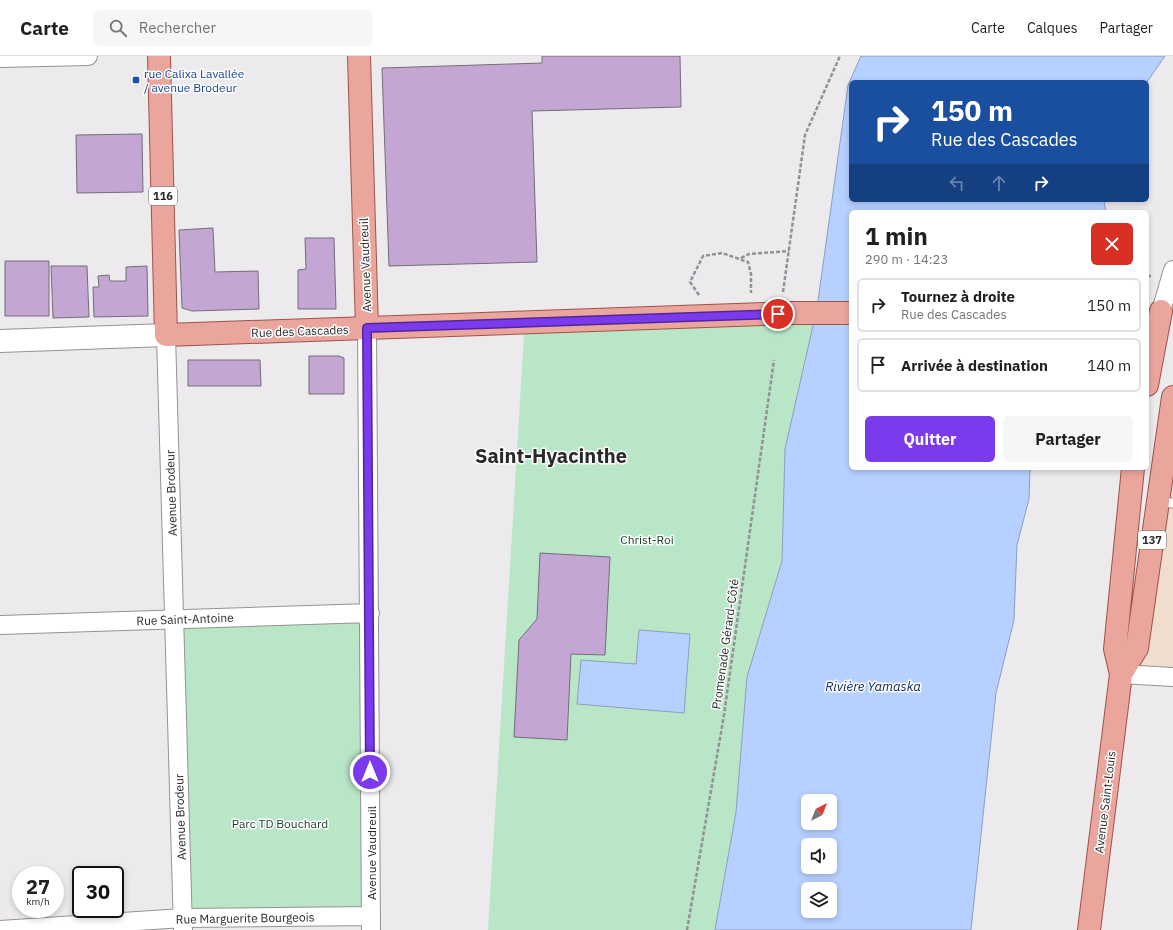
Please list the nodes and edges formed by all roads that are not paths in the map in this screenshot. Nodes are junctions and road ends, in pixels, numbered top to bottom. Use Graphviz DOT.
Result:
graph roads {
  1 [pos="88,56"];
  2 [pos="159,56"];
  3 [pos="358,56"];
  4 [pos="0,58"];
  5 [pos="1173,270"];
  6 [pos="1160,311"];
  7 [pos="849,313"];
  8 [pos="367,328"];
  9 [pos="166,335"];
  10 [pos="0,341"];
  11 [pos="1149,374"];
  12 [pos="1173,400"];
  13 [pos="1133,470"];
  14 [pos="1165,503"];
  15 [pos="370,614"];
  16 [pos="174,620"];
  17 [pos="0,625"];
  18 [pos="1122,674"];
  19 [pos="1173,677"];
  20 [pos="371,923"];
  21 [pos="183,924"];
  22 [pos="0,930"];
  23 [pos="1088,930"];
  1 -- 4 [label="street"];
  2 -- 9 [label="main road, Avenue Brodeur / 116"];
  3 -- 8 [label="main road, Avenue Vaudreuil"];
  5 -- 6 [label="street"];
  6 -- 11 [label="main road"];
  7 -- 8 [label="main road, Rue des Cascades"];
  8 -- 9 [label="main road, Rue des Cascades"];
  8 -- 15 [label="street, Avenue Vaudreuil"];
  9 -- 10 [label="street, Rue des Cascades"];
  9 -- 16 [label="street, Avenue Brodeur"];
  12 -- 14 [label="main road, Avenue Saint-Louis / 137"];
  13 -- 18 [label="main road, Avenue Saint-Louis / 137"];
  14 -- 18 [label="main road, Avenue Saint-Louis / 137"];
  15 -- 16 [label="street, Rue Saint-Antoine"];
  15 -- 20 [label="street, Avenue Vaudreuil"];
  16 -- 17 [label="street, Rue Saint-Antoine"];
  16 -- 21 [label="street, Avenue Brodeur"];
  18 -- 19 [label="street"];
  18 -- 23 [label="main road, Avenue Saint-Louis / 137"];
  20 -- 21 [label="street, Rue Marguerite Bourgeois"];
  21 -- 22 [label="street, Rue Marguerite Bourgeois"];
}
